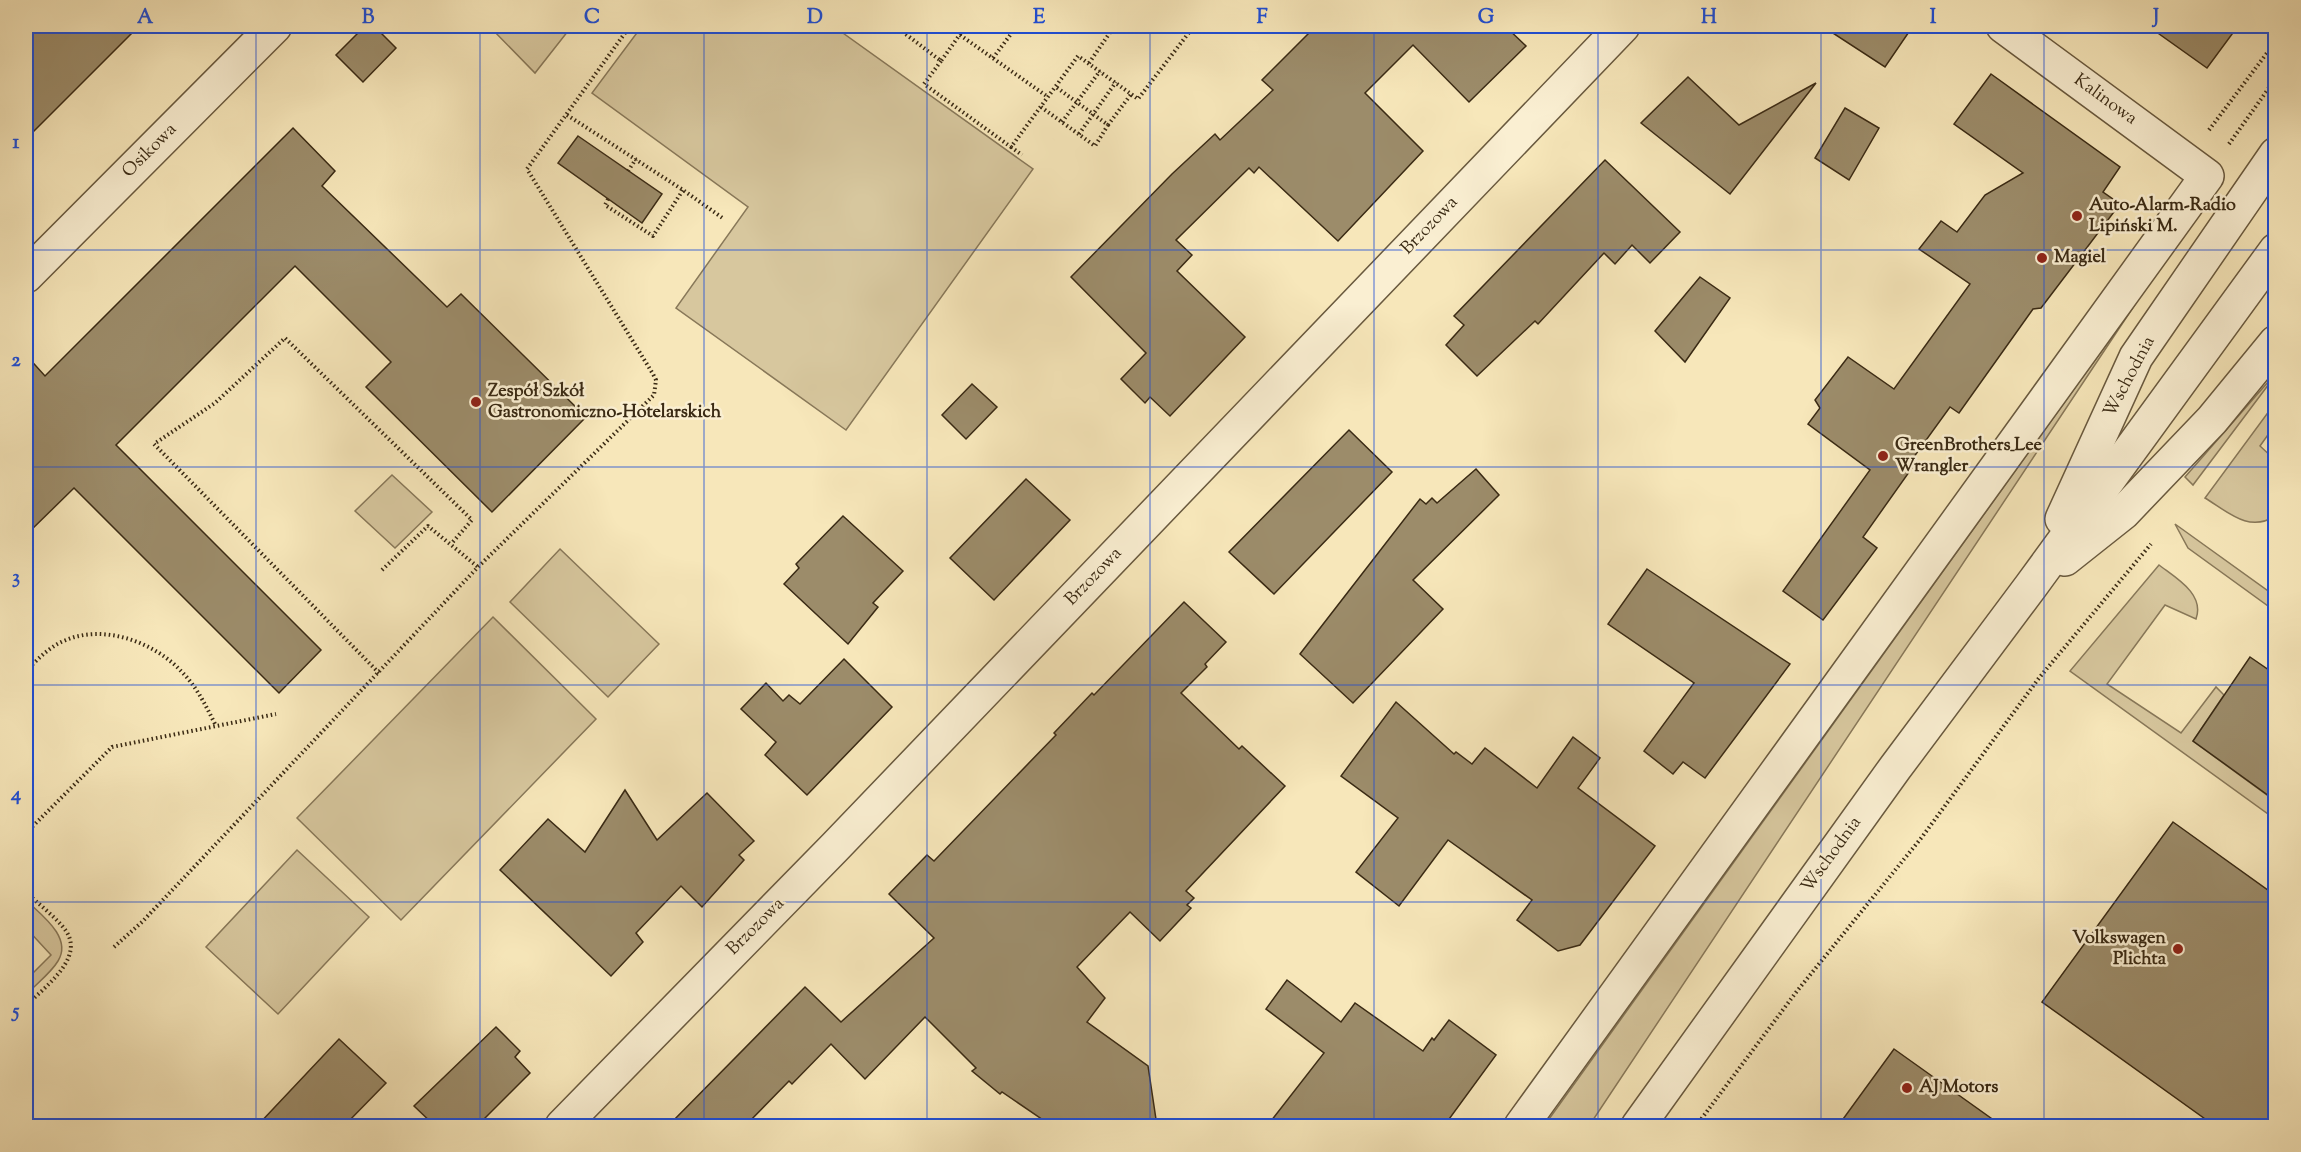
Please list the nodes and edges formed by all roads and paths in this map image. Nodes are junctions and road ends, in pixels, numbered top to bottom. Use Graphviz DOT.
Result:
graph roads {
  1 [pos="275,26"];
  2 [pos="630,26"];
  3 [pos="895,26"];
  4 [pos="966,26"];
  5 [pos="1017,26"];
  6 [pos="1102,26"];
  7 [pos="1120,26"];
  8 [pos="1194,26"];
  9 [pos="1623,26"];
  10 [pos="2003,26"];
  11 [pos="1111,31"];
  12 [pos="960,35"];
  13 [pos="2276,42"];
  14 [pos="993,58"];
  15 [pos="941,60"];
  16 [pos="1089,63"];
  17 [pos="1100,71"];
  18 [pos="2276,78"];
  19 [pos="1116,82"];
  20 [pos="1056,87"];
  21 [pos="1132,93"];
  22 [pos="1048,97"];
  23 [pos="1076,102"];
  24 [pos="1041,107"];
  25 [pos="1093,114"];
  26 [pos="567,115"];
  27 [pos="1062,122"];
  28 [pos="1108,125"];
  29 [pos="2209,131"];
  30 [pos="1079,134"];
  31 [pos="1011,147"];
  32 [pos="2276,154"];
  33 [pos="1022,155"];
  34 [pos="636,159"];
  35 [pos="628,171"];
  36 [pos="2206,176"];
  37 [pos="683,190"];
  38 [pos="608,199"];
  39 [pos="724,219"];
  40 [pos="2276,250"];
  41 [pos="26,276"];
  42 [pos="2276,342"];
  43 [pos="2156,538"];
  44 [pos="451,544"];
  45 [pos="478,567"];
  46 [pos="382,570"];
  47 [pos="2031,586"];
  48 [pos="26,671"];
  49 [pos="379,673"];
  50 [pos="276,714"];
  51 [pos="216,726"];
  52 [pos="26,833"];
  53 [pos="26,892"];
  54 [pos="114,947"];
  55 [pos="26,1006"];
  56 [pos="562,1126"];
  57 [pos="1521,1126"];
  58 [pos="1638,1126"];
  59 [pos="1696,1126"];
  1 -- 41 [label="street, Osikowa"];
  2 -- 26 [label="path"];
  3 -- 15 [label="path"];
  4 -- 12 [label="path"];
  5 -- 14 [label="path"];
  6 -- 11 [label="path"];
  7 -- 11 [label="path"];
  8 -- 21 [label="path"];
  9 -- 56 [label="street, Brzozowa"];
  10 -- 36 [label="street, Kalinowa"];
  11 -- 16 [label="path"];
  12 -- 14 [label="path"];
  12 -- 15 [label="path"];
  13 -- 29 [label="path"];
  14 -- 22 [label="path"];
  15 -- 31 [label="path"];
  16 -- 17 [label="path"];
  16 -- 20 [label="path"];
  17 -- 19 [label="path"];
  17 -- 23 [label="path"];
  18 -- 36 [label="path"];
  19 -- 21 [label="path"];
  19 -- 25 [label="path"];
  20 -- 22 [label="path"];
  20 -- 23 [label="path"];
  21 -- 28 [label="path"];
  22 -- 24 [label="path"];
  23 -- 25 [label="path"];
  23 -- 27 [label="path"];
  24 -- 27 [label="path"];
  24 -- 31 [label="path"];
  25 -- 28 [label="path"];
  25 -- 30 [label="path"];
  26 -- 34 [label="path"];
  26 -- 45 [label="path"];
  27 -- 30 [label="path"];
  28 -- 30 [label="path"];
  31 -- 33 [label="path"];
  32 -- 47 [label="street, Wschodnia"];
  34 -- 35 [label="path"];
  34 -- 37 [label="path"];
  36 -- 57 [label="street"];
  37 -- 38 [label="path"];
  37 -- 39 [label="path"];
  40 -- 47 [label="street, Wschodnia"];
  42 -- 47 [label="street, Wschodnia"];
  43 -- 59 [label="path"];
  44 -- 45 [label="path"];
  44 -- 46 [label="path"];
  44 -- 49 [label="path"];
  45 -- 49 [label="path"];
  47 -- 58 [label="street, Wschodnia"];
  48 -- 51 [label="path"];
  49 -- 54 [label="path"];
  50 -- 51 [label="path"];
  51 -- 52 [label="path"];
  53 -- 55 [label="path"];
}
